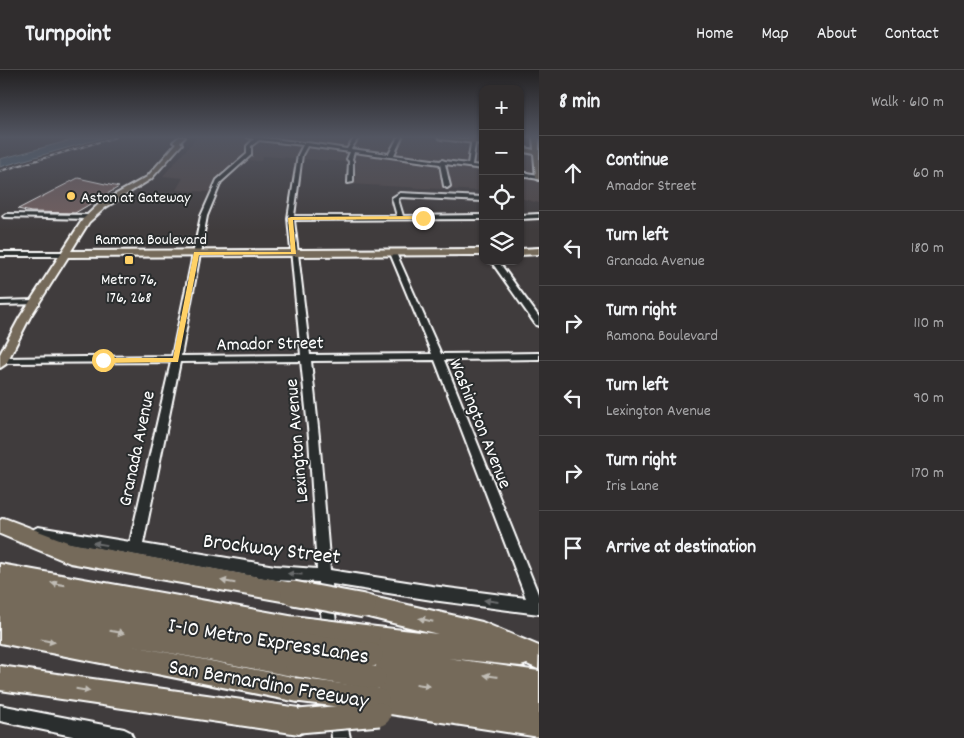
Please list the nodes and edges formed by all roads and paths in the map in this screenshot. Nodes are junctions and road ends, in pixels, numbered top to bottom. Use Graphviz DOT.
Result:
graph roads {
  1 [pos="157,168"];
  2 [pos="233,168"];
  3 [pos="298,168"];
  4 [pos="351,168"];
  5 [pos="444,168"];
  6 [pos="524,175"];
  7 [pos="539,178"];
  8 [pos="350,182"];
  9 [pos="448,186"];
  10 [pos="479,199"];
  11 [pos="0,211"];
  12 [pos="539,216"];
  13 [pos="3,217"];
  14 [pos="479,217"];
  15 [pos="524,217"];
  16 [pos="89,218"];
  17 [pos="291,218"];
  18 [pos="401,218"];
  19 [pos="479,252"];
  20 [pos="524,252"];
  21 [pos="539,252"];
  22 [pos="196,253"];
  23 [pos="294,253"];
  24 [pos="393,253"];
  25 [pos="0,254"];
  26 [pos="66,254"];
  27 [pos="497,265"];
  28 [pos="36,302"];
  29 [pos="0,303"];
  30 [pos="539,323"];
  31 [pos="539,356"];
  32 [pos="306,358"];
  33 [pos="438,358"];
  34 [pos="176,361"];
  35 [pos="1,362"];
  36 [pos="2,527"];
  37 [pos="135,550"];
  38 [pos="0,574"];
  39 [pos="325,576"];
  40 [pos="0,593"];
  41 [pos="537,607"];
  42 [pos="0,611"];
  43 [pos="0,632"];
  44 [pos="296,646"];
  45 [pos="539,657"];
  46 [pos="0,678"];
  47 [pos="377,681"];
  48 [pos="539,683"];
  49 [pos="539,702"];
  50 [pos="0,713"];
  51 [pos="539,724"];
  52 [pos="66,733"];
  53 [pos="124,738"];
  54 [pos="341,738"];
  1 -- 16 [label="main road"];
  2 -- 22 [label="street, Granada Avenue"];
  3 -- 17 [label="street, Lexington Avenue"];
  4 -- 8 [label="street"];
  5 -- 9 [label="street"];
  6 -- 7 [label="street"];
  10 -- 18 [label="street"];
  11 -- 13 [label="street"];
  12 -- 15 [label="street"];
  13 -- 16 [label="street"];
  14 -- 18 [label="street"];
  16 -- 26 [label="main road"];
  17 -- 18 [label="street"];
  17 -- 23 [label="street, Lexington Avenue"];
  19 -- 24 [label="main road, Ramona Boulevard"];
  20 -- 21 [label="main road"];
  22 -- 23 [label="main road, Ramona Boulevard"];
  22 -- 26 [label="main road, Ramona Boulevard"];
  22 -- 34 [label="street, Granada Avenue"];
  23 -- 24 [label="main road, Ramona Boulevard"];
  23 -- 32 [label="street, Lexington Avenue"];
  24 -- 33 [label="street, Washington Avenue"];
  25 -- 26 [label="street, Ramona Boulevard"];
  26 -- 28 [label="main road"];
  27 -- 30 [label="street"];
  28 -- 29 [label="street"];
  28 -- 35 [label="main road"];
  31 -- 33 [label="street, Amador Street"];
  32 -- 33 [label="street, Amador Street"];
  32 -- 34 [label="street, Amador Street"];
  32 -- 39 [label="street, Lexington Avenue"];
  33 -- 41 [label="street, Washington Avenue"];
  34 -- 35 [label="street, Amador Street"];
  34 -- 37 [label="street, Granada Avenue"];
  37 -- 36 [label="street, Brockway Street, one-way"];
  45 -- 36 [label="highway, one-way, bridge"];
  39 -- 37 [label="street, Brockway Street, one-way"];
  44 -- 38 [label="highway, San Bernardino Freeway, one-way"];
  41 -- 39 [label="street, Brockway Street, one-way"];
  39 -- 54 [label="street, Lexington Avenue"];
  40 -- 44 [label="highway, I-10 Metro ExpressLanes"];
  42 -- 44 [label="highway, I-10 Metro ExpressLanes, one-way"];
  43 -- 47 [label="highway, San Bernardino Freeway, one-way, bridge"];
  44 -- 47 [label="highway, I-10 Metro ExpressLanes, bridge"];
  44 -- 47 [label="highway, San Bernardino Freeway, bridge"];
  45 -- 47 [label="highway, San Bernardino Freeway"];
  46 -- 47 [label="highway, one-way, bridge"];
  48 -- 47 [label="highway, I-10 Metro ExpressLanes, one-way"];
  47 -- 49 [label="highway, I-10 Metro ExpressLanes, one-way"];
  47 -- 51 [label="highway, San Bernardino Freeway"];
  50 -- 52 [label="street"];
  52 -- 53 [label="street"];
}
